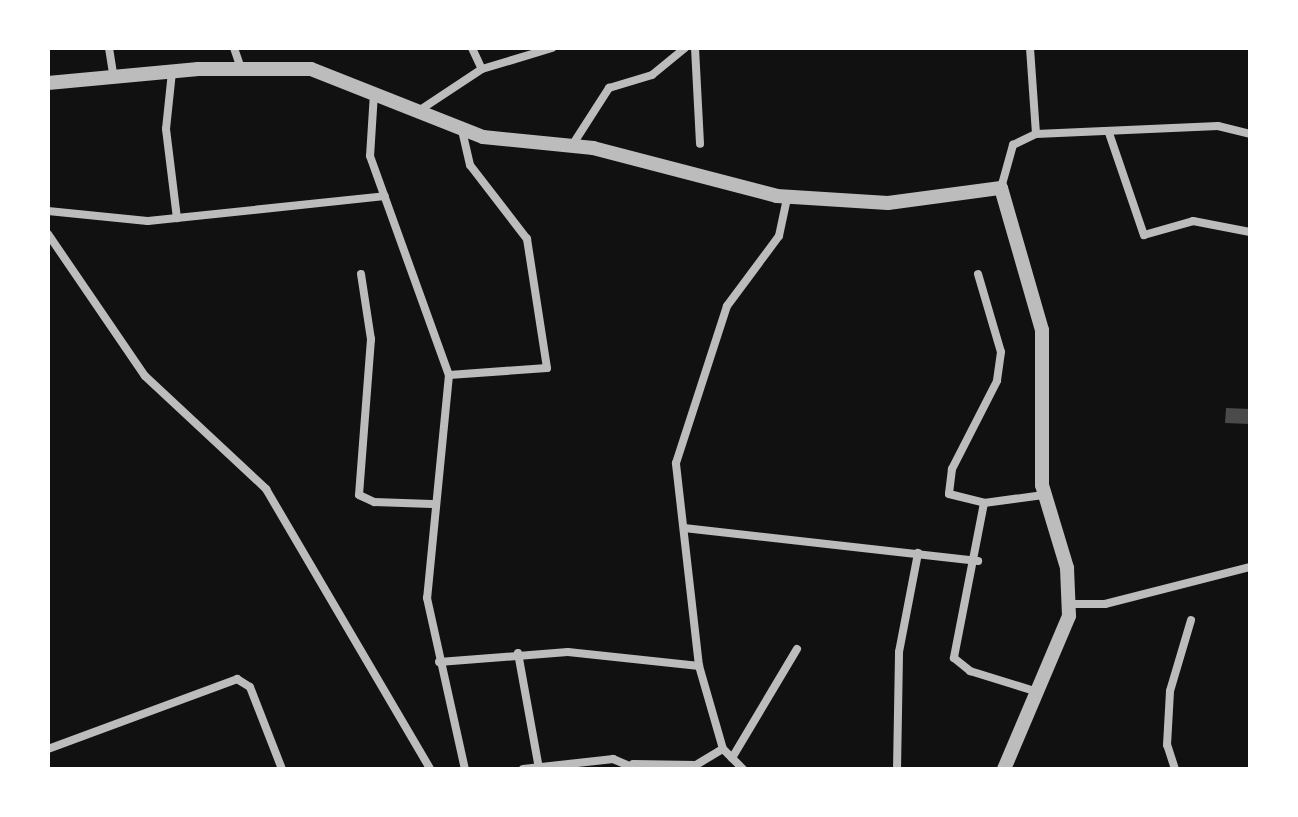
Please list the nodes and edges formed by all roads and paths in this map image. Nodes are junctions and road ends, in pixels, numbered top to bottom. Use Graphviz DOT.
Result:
graph roads {
  1 [pos="109,48"];
  2 [pos="234,48"];
  3 [pos="472,48"];
  4 [pos="552,48"];
  5 [pos="685,48"];
  6 [pos="695,48"];
  7 [pos="1030,48"];
  8 [pos="241,68"];
  9 [pos="482,69"];
  10 [pos="172,72"];
  11 [pos="114,78"];
  12 [pos="48,83"];
  13 [pos="374,93"];
  14 [pos="420,110"];
  15 [pos="462,131"];
  16 [pos="1109,133"];
  17 [pos="1036,134"];
  18 [pos="1250,134"];
  19 [pos="573,144"];
  20 [pos="700,144"];
  21 [pos="1001,188"];
  22 [pos="385,196"];
  23 [pos="787,197"];
  24 [pos="48,211"];
  25 [pos="177,218"];
  26 [pos="1250,232"];
  27 [pos="48,234"];
  28 [pos="361,274"];
  29 [pos="978,274"];
  30 [pos="449,375"];
  31 [pos="1043,495"];
  32 [pos="984,503"];
  33 [pos="432,504"];
  34 [pos="684,528"];
  35 [pos="918,553"];
  36 [pos="978,561"];
  37 [pos="1250,567"];
  38 [pos="1068,604"];
  39 [pos="1191,620"];
  40 [pos="797,649"];
  41 [pos="518,653"];
  42 [pos="439,662"];
  43 [pos="699,666"];
  44 [pos="1038,693"];
  45 [pos="48,749"];
  46 [pos="723,749"];
  47 [pos="732,758"];
  48 [pos="539,767"];
  49 [pos="634,767"];
  50 [pos="282,769"];
  51 [pos="430,769"];
  52 [pos="465,769"];
  53 [pos="523,769"];
  54 [pos="743,769"];
  55 [pos="897,769"];
  56 [pos="1004,769"];
  57 [pos="1175,769"];
  1 -- 11 [label="street"];
  2 -- 8 [label="street"];
  3 -- 9 [label="street"];
  4 -- 9 [label="street"];
  5 -- 19 [label="street"];
  6 -- 20 [label="street"];
  7 -- 17 [label="street"];
  8 -- 10 [label="street"];
  8 -- 13 [label="street"];
  9 -- 14 [label="street"];
  10 -- 11 [label="street"];
  10 -- 25 [label="street"];
  11 -- 12 [label="street"];
  13 -- 14 [label="street"];
  13 -- 22 [label="street"];
  14 -- 15 [label="street"];
  15 -- 19 [label="street"];
  15 -- 30 [label="street"];
  16 -- 17 [label="street"];
  16 -- 18 [label="street"];
  16 -- 26 [label="street"];
  17 -- 21 [label="street"];
  19 -- 23 [label="street"];
  21 -- 23 [label="street"];
  21 -- 31 [label="street"];
  22 -- 25 [label="street"];
  22 -- 30 [label="street"];
  23 -- 34 [label="street"];
  24 -- 25 [label="street"];
  27 -- 51 [label="street"];
  28 -- 33 [label="street"];
  29 -- 32 [label="street"];
  30 -- 33 [label="street"];
  31 -- 32 [label="street"];
  31 -- 38 [label="street"];
  32 -- 36 [label="street"];
  33 -- 42 [label="street"];
  34 -- 35 [label="street"];
  34 -- 43 [label="street"];
  35 -- 36 [label="street"];
  35 -- 55 [label="street"];
  36 -- 44 [label="street"];
  37 -- 38 [label="street"];
  38 -- 44 [label="street"];
  39 -- 57 [label="street"];
  40 -- 47 [label="street"];
  41 -- 42 [label="street"];
  41 -- 43 [label="street"];
  41 -- 48 [label="street"];
  42 -- 52 [label="street"];
  43 -- 46 [label="street"];
  44 -- 56 [label="street"];
  45 -- 50 [label="street"];
  46 -- 47 [label="street"];
  46 -- 49 [label="street"];
  47 -- 54 [label="street"];
  48 -- 49 [label="street"];
  48 -- 53 [label="street"];
}
